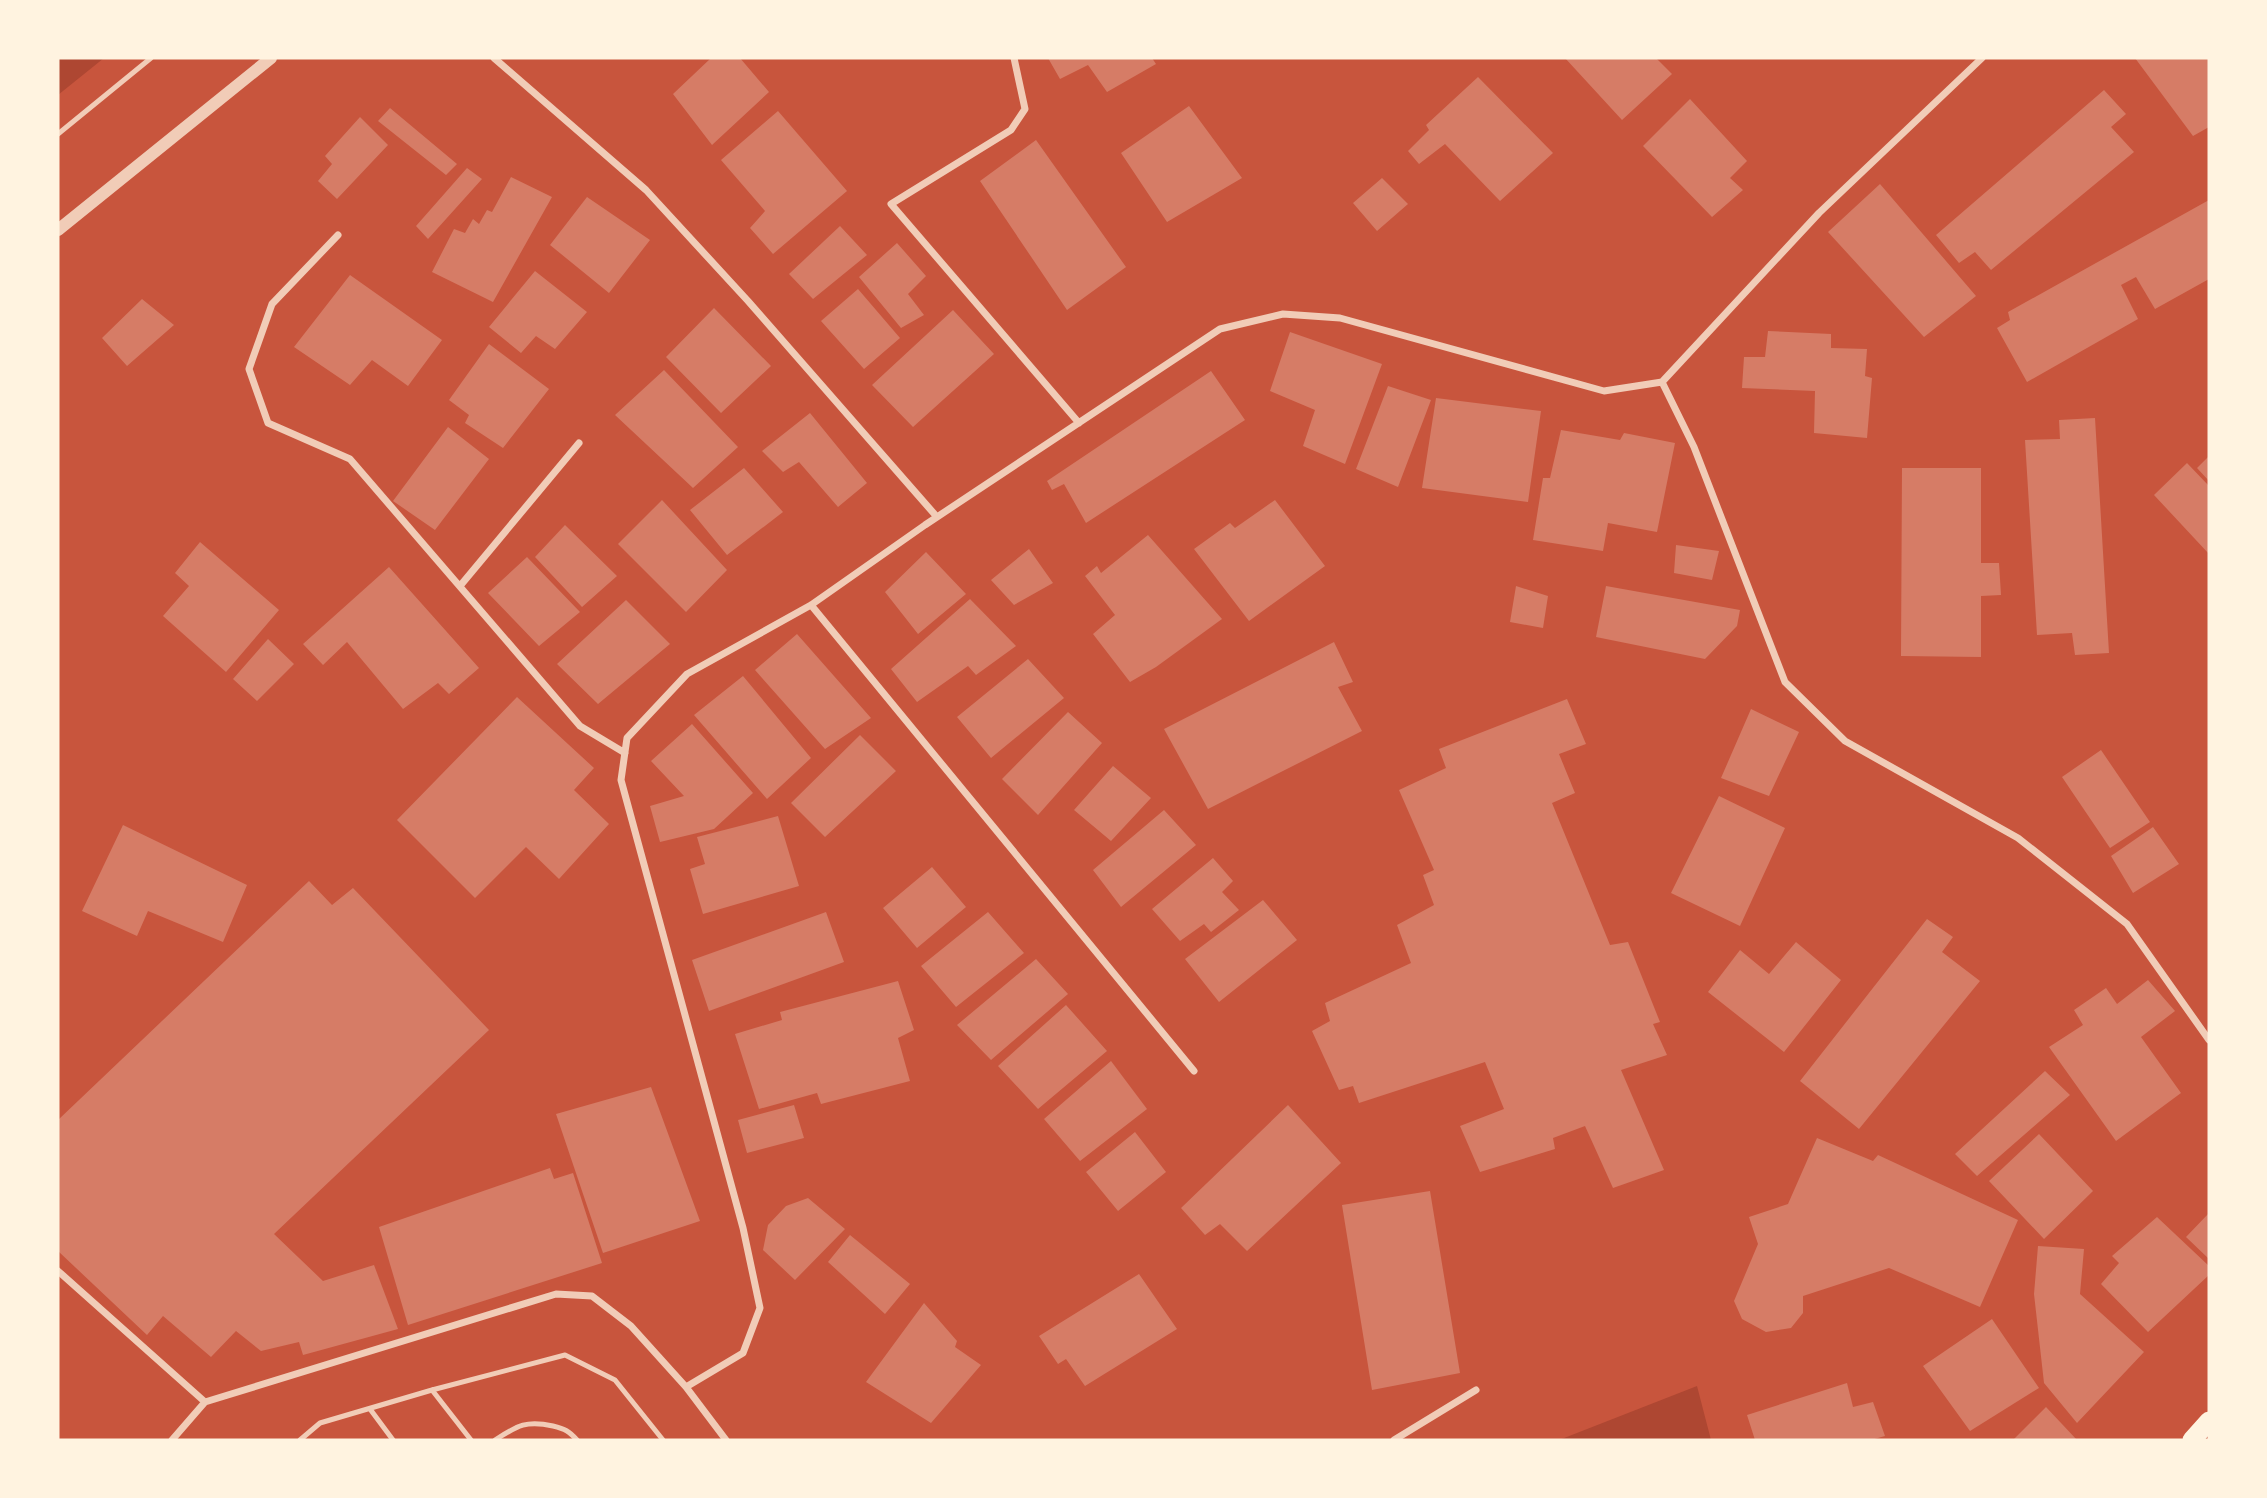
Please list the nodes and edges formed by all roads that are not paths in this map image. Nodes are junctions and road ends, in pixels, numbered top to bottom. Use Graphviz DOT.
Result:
graph roads {
  1 [pos="151,58"];
  2 [pos="271,58"];
  3 [pos="494,58"];
  4 [pos="1014,58"];
  5 [pos="1982,58"];
  6 [pos="58,134"];
  7 [pos="58,230"];
  8 [pos="338,235"];
  9 [pos="1662,382"];
  10 [pos="1079,423"];
  11 [pos="579,443"];
  12 [pos="937,517"];
  13 [pos="460,586"];
  14 [pos="811,606"];
  15 [pos="625,753"];
  16 [pos="2209,1040"];
  17 [pos="1194,1071"];
  18 [pos="58,1270"];
  19 [pos="686,1387"];
  20 [pos="432,1390"];
  21 [pos="1476,1390"];
  22 [pos="205,1402"];
  23 [pos="370,1409"];
  24 [pos="2209,1421"];
  25 [pos="173,1440"];
  26 [pos="300,1440"];
  27 [pos="393,1440"];
  28 [pos="471,1440"];
  29 [pos="495,1440"];
  30 [pos="577,1440"];
  31 [pos="663,1440"];
  32 [pos="726,1440"];
  33 [pos="1394,1440"];
  34 [pos="2192,1440"];
  1 -- 6 [label="lane"];
  2 -- 7 [label="street"];
  3 -- 12 [label="street"];
  4 -- 10 [label="street"];
  5 -- 9 [label="street"];
  8 -- 13 [label="street"];
  9 -- 10 [label="street"];
  9 -- 16 [label="street"];
  10 -- 12 [label="street"];
  11 -- 13 [label="street"];
  12 -- 14 [label="street"];
  13 -- 15 [label="street"];
  14 -- 15 [label="street"];
  14 -- 17 [label="street"];
  15 -- 19 [label="street"];
  18 -- 22 [label="street"];
  19 -- 22 [label="street"];
  19 -- 32 [label="street"];
  20 -- 23 [label="lane"];
  20 -- 28 [label="lane"];
  20 -- 31 [label="lane"];
  21 -- 33 [label="street"];
  22 -- 25 [label="street"];
  23 -- 26 [label="lane"];
  23 -- 27 [label="lane"];
  24 -- 34 [label="highway"];
  29 -- 30 [label="lane"];
}
